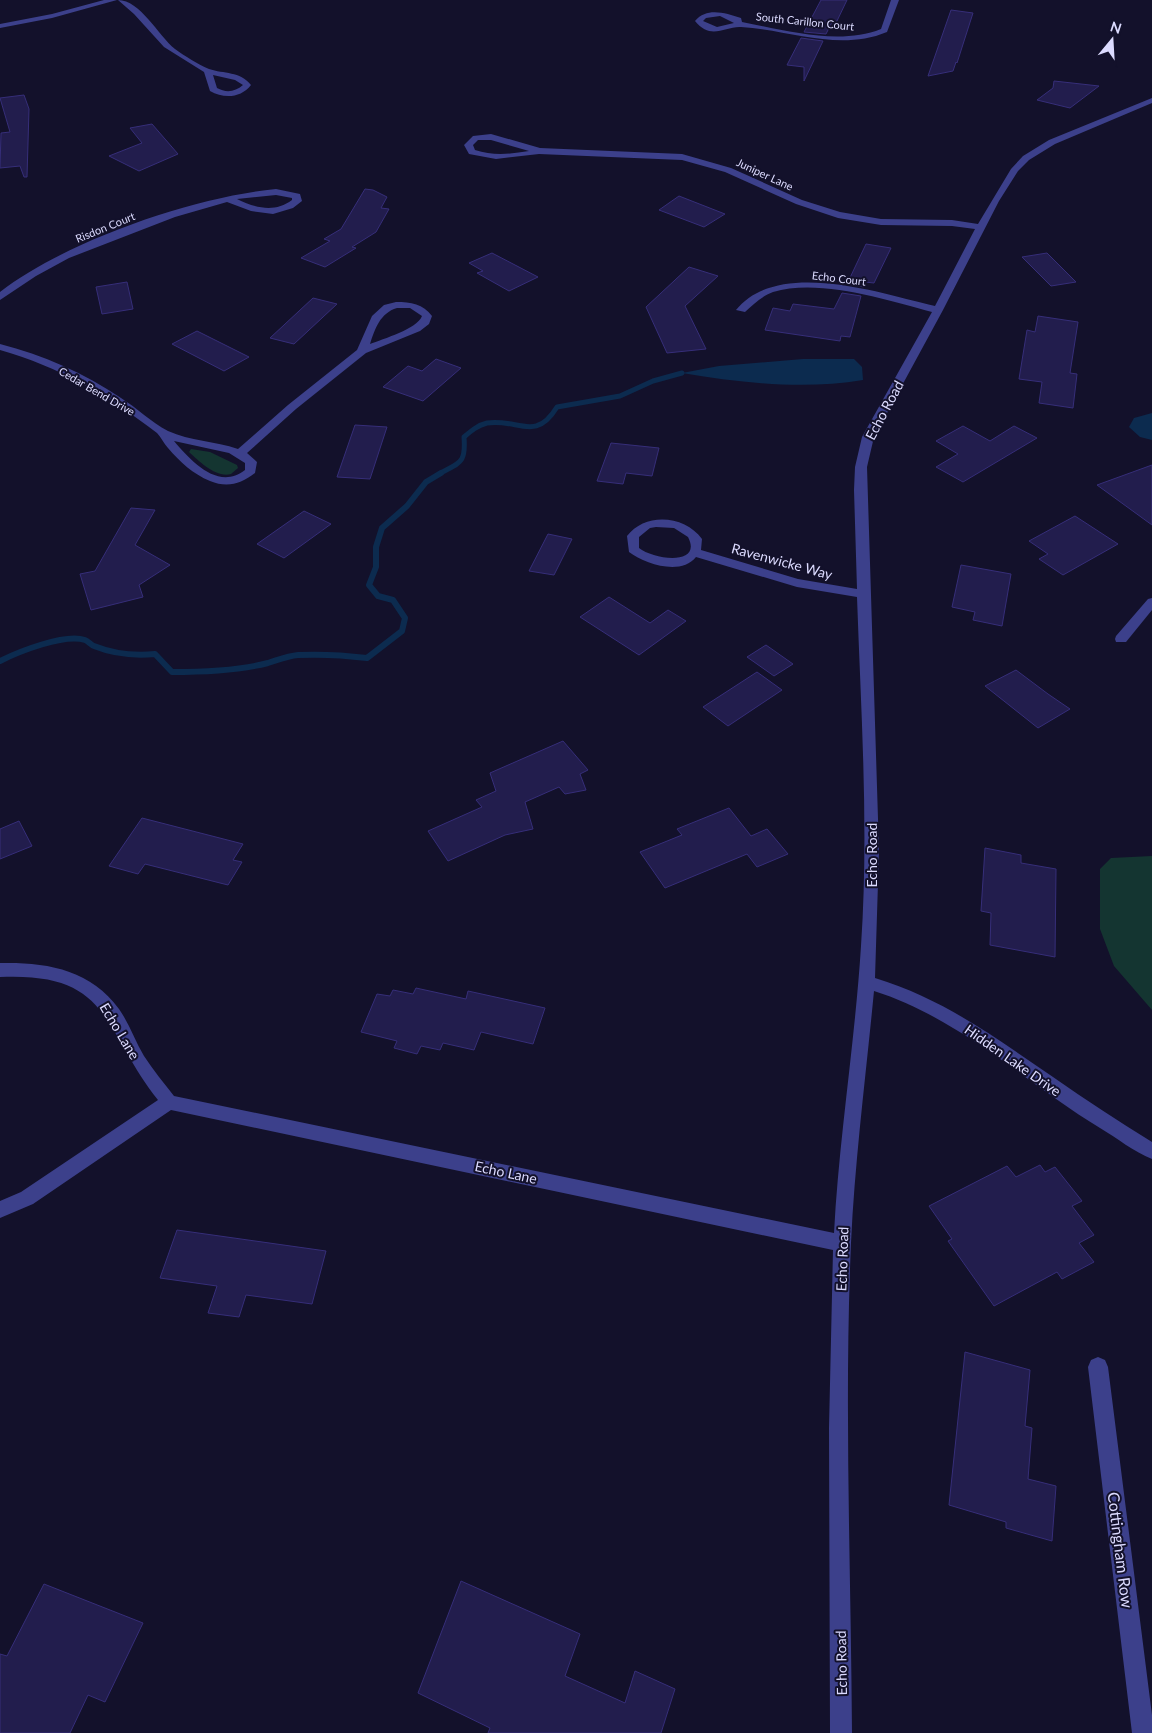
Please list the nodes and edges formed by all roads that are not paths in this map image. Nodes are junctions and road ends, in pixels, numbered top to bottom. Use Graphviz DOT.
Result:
graph roads {
  1 [pos="113,0"];
  2 [pos="122,0"];
  3 [pos="895,0"];
  4 [pos="738,24"];
  5 [pos="0,26"];
  6 [pos="208,72"];
  7 [pos="1152,100"];
  8 [pos="539,151"];
  9 [pos="229,199"];
  10 [pos="981,227"];
  11 [pos="0,297"];
  12 [pos="741,310"];
  13 [pos="938,310"];
  14 [pos="0,347"];
  15 [pos="362,351"];
  16 [pos="162,432"];
  17 [pos="240,453"];
  18 [pos="694,552"];
  19 [pos="863,594"];
  20 [pos="1152,602"];
  21 [pos="1121,640"];
  22 [pos="0,970"];
  23 [pos="867,982"];
  24 [pos="169,1102"];
  25 [pos="1152,1151"];
  26 [pos="0,1210"];
  27 [pos="842,1242"];
  28 [pos="1098,1367"];
  29 [pos="841,1733"];
  30 [pos="1143,1733"];
  1 -- 5 [label="street"];
  2 -- 6 [label="street"];
  3 -- 4 [label="street, South Carillon Court"];
  7 -- 10 [label="street, Echo Road"];
  8 -- 8 [label="street, Juniper Lane"];
  8 -- 10 [label="street, Juniper Lane"];
  9 -- 9 [label="street, Risdon Court"];
  9 -- 11 [label="street, Risdon Court"];
  10 -- 13 [label="street, Echo Road"];
  12 -- 13 [label="street, Echo Court"];
  13 -- 19 [label="street, Echo Road"];
  14 -- 16 [label="street, Cedar Bend Drive"];
  15 -- 15 [label="street"];
  15 -- 17 [label="street"];
  16 -- 17 [label="street, Cedar Bend Drive"];
  16 -- 17 [label="street, Cedar Bend Drive"];
  18 -- 18 [label="street"];
  18 -- 19 [label="street, Ravenwicke Way"];
  19 -- 23 [label="street, Echo Road"];
  20 -- 21 [label="street"];
  22 -- 24 [label="street, Echo Lane"];
  23 -- 25 [label="street, Hidden Lake Drive"];
  23 -- 27 [label="street, Echo Road"];
  24 -- 26 [label="street"];
  24 -- 27 [label="street, Echo Lane"];
  27 -- 29 [label="street, Echo Road"];
  28 -- 30 [label="street, Cottingham Row"];
}
